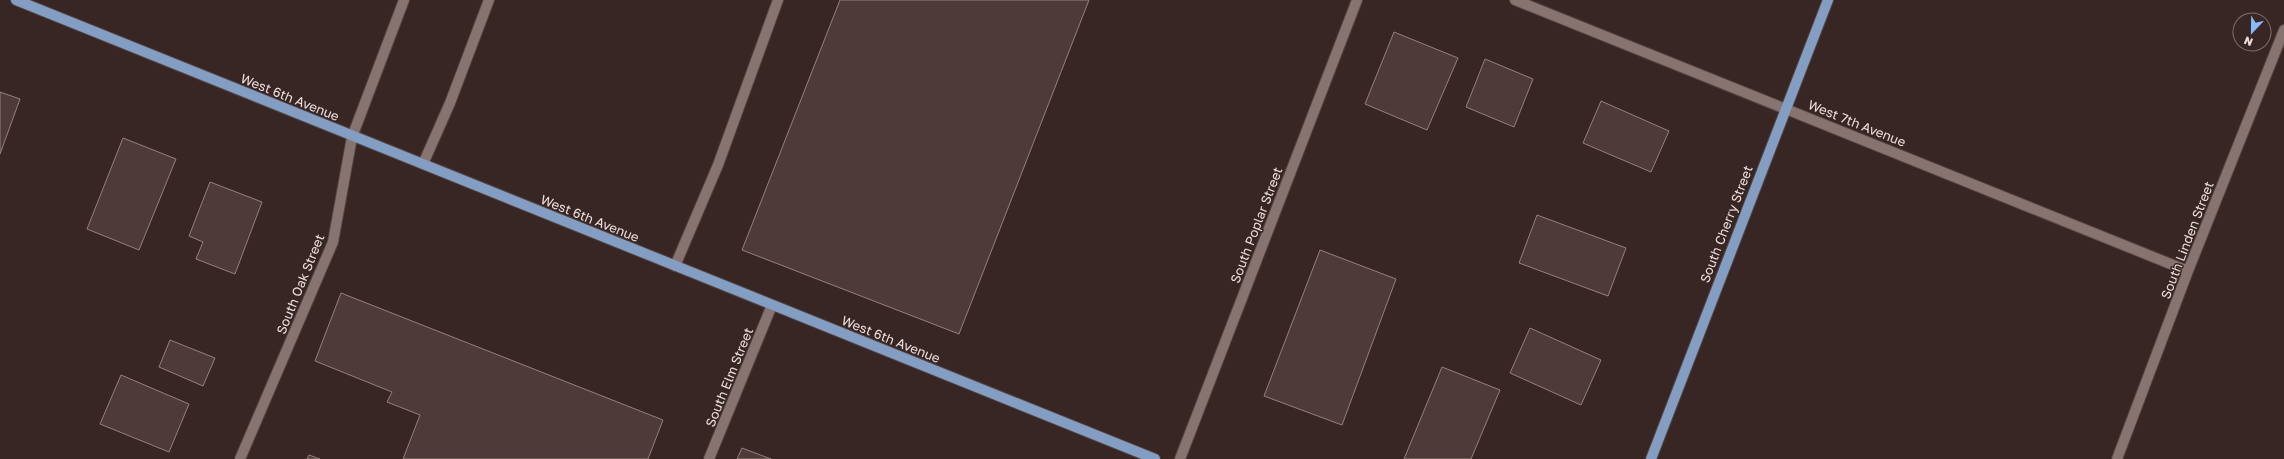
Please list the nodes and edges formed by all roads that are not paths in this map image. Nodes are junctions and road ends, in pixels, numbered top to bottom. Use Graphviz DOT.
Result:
graph roads {
  1 [pos="16,0"];
  2 [pos="404,0"];
  3 [pos="489,0"];
  4 [pos="778,0"];
  5 [pos="1357,0"];
  6 [pos="1515,0"];
  7 [pos="1828,0"];
  8 [pos="2284,30"];
  9 [pos="1784,108"];
  10 [pos="352,137"];
  11 [pos="423,164"];
  12 [pos="675,266"];
  13 [pos="2188,271"];
  14 [pos="772,305"];
  15 [pos="240,459"];
  16 [pos="709,459"];
  17 [pos="1155,459"];
  18 [pos="1180,459"];
  19 [pos="1651,459"];
  20 [pos="2117,459"];
  1 -- 10 [label="main road, West 6th Avenue"];
  2 -- 10 [label="street, South Oak Street"];
  3 -- 11 [label="street"];
  4 -- 12 [label="street"];
  5 -- 18 [label="street, South Poplar Street"];
  6 -- 9 [label="street, West 7th Avenue"];
  7 -- 9 [label="main road, South Cherry Street"];
  8 -- 13 [label="street, South Linden Street"];
  9 -- 13 [label="street, West 7th Avenue"];
  9 -- 19 [label="main road, South Cherry Street"];
  10 -- 11 [label="main road, West 6th Avenue"];
  10 -- 15 [label="street, South Oak Street"];
  11 -- 12 [label="main road, West 6th Avenue"];
  12 -- 14 [label="main road, West 6th Avenue"];
  13 -- 20 [label="street, South Linden Street"];
  14 -- 16 [label="street, South Elm Street"];
  14 -- 17 [label="main road, West 6th Avenue"];
}
